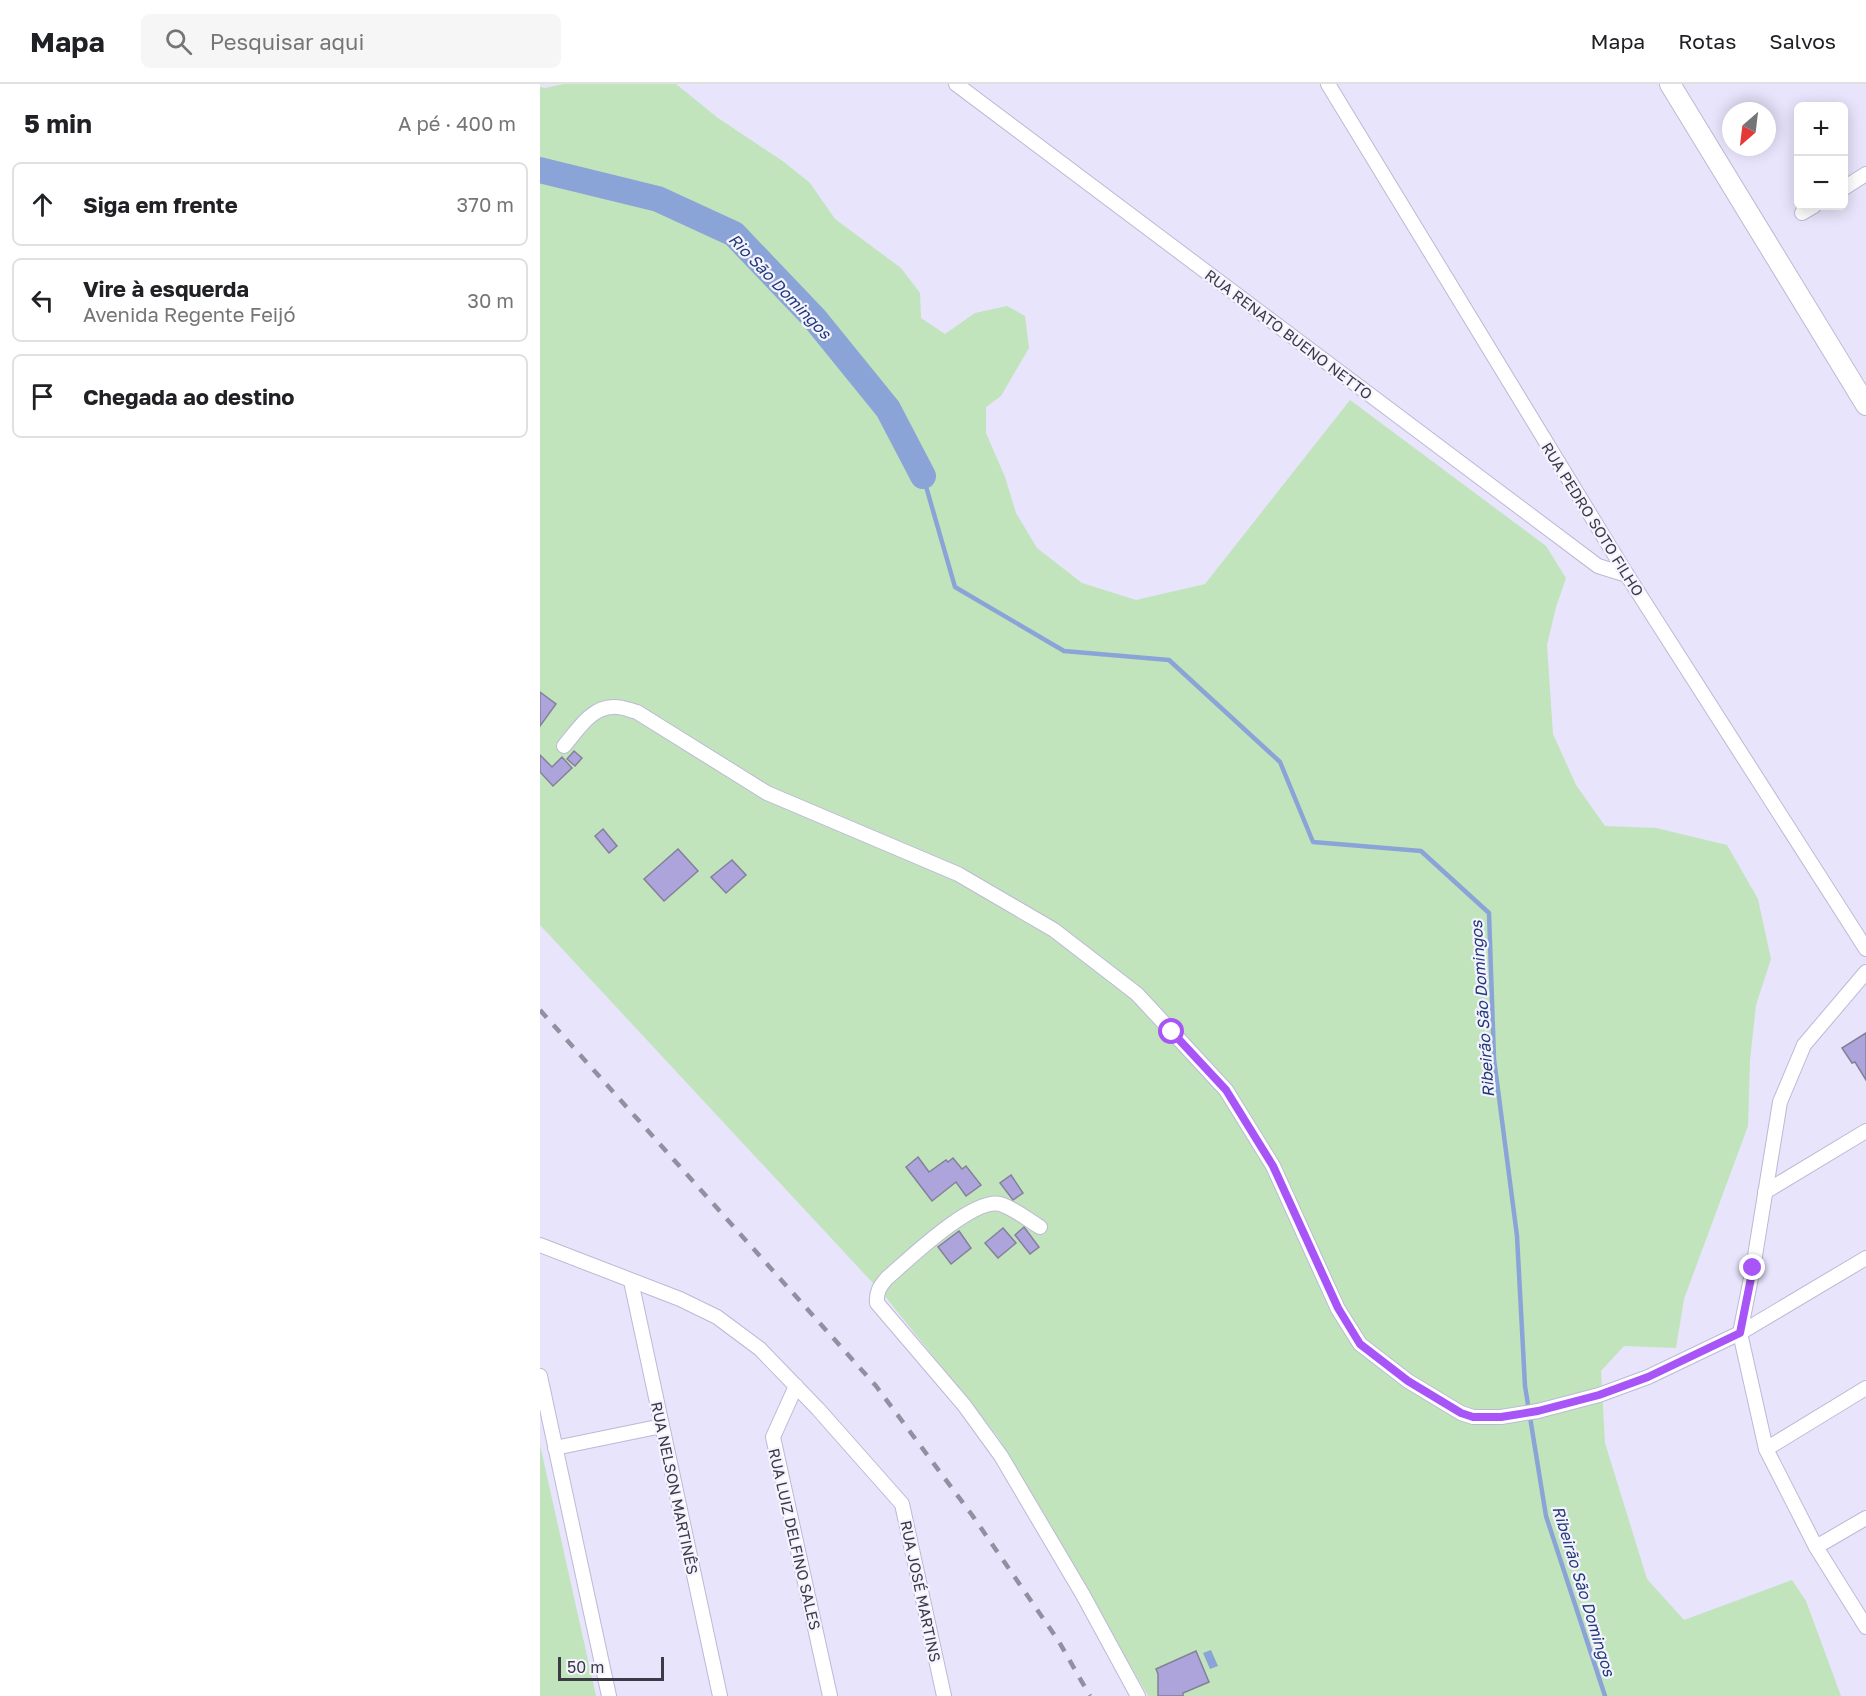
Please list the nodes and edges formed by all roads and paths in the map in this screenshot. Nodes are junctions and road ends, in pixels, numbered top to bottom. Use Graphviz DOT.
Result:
graph roads {
  1 [pos="956,84"];
  2 [pos="1328,84"];
  3 [pos="1670,84"];
  4 [pos="1866,174"];
  5 [pos="1848,185"];
  6 [pos="1866,405"];
  7 [pos="1627,575"];
  8 [pos="564,746"];
  9 [pos="1866,949"];
  10 [pos="1866,972"];
  11 [pos="1866,1131"];
  12 [pos="1765,1192"];
  13 [pos="1040,1227"];
  14 [pos="540,1245"];
  15 [pos="1866,1258"];
  16 [pos="631,1281"];
  17 [pos="1740,1333"];
  18 [pos="540,1376"];
  19 [pos="796,1386"];
  20 [pos="1866,1388"];
  21 [pos="662,1426"];
  22 [pos="555,1448"];
  23 [pos="1766,1449"];
  24 [pos="1866,1518"];
  25 [pos="1816,1547"];
  26 [pos="1866,1627"];
  27 [pos="609,1696"];
  28 [pos="720,1696"];
  29 [pos="830,1696"];
  30 [pos="944,1696"];
  31 [pos="1138,1696"];
  1 -- 7 [label="street, RUA RENATO BUENO NETTO"];
  2 -- 7 [label="street, RUA PEDRO SOTO FILHO"];
  3 -- 6 [label="main road"];
  4 -- 5 [label="street"];
  7 -- 9 [label="street, RUA PEDRO SOTO FILHO"];
  8 -- 17 [label="street"];
  10 -- 12 [label="street"];
  11 -- 12 [label="street"];
  12 -- 17 [label="street"];
  13 -- 31 [label="street"];
  14 -- 16 [label="street, RUA JOSÉ MARTINS"];
  15 -- 17 [label="street"];
  16 -- 19 [label="street, RUA JOSÉ MARTINS"];
  16 -- 21 [label="street, RUA NELSON MARTINÊS"];
  17 -- 23 [label="street"];
  18 -- 22 [label="street"];
  19 -- 29 [label="street, RUA LUIZ DELFINO SALES"];
  19 -- 30 [label="street, RUA JOSÉ MARTINS"];
  20 -- 23 [label="street"];
  21 -- 22 [label="street"];
  21 -- 28 [label="street, RUA NELSON MARTINÊS"];
  22 -- 27 [label="street"];
  23 -- 25 [label="street"];
  24 -- 25 [label="street"];
  25 -- 26 [label="street"];
}
